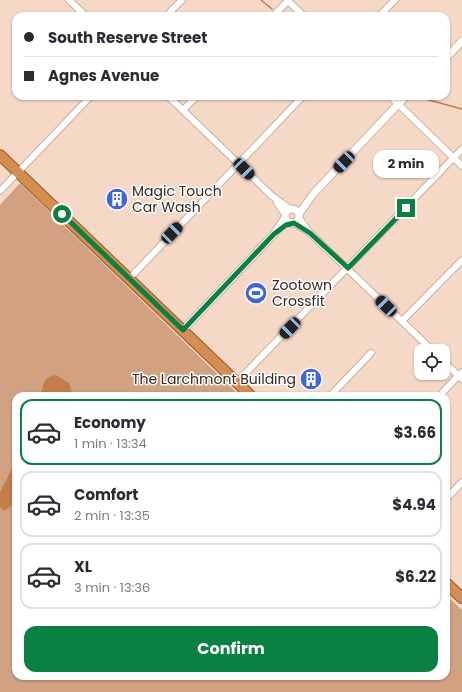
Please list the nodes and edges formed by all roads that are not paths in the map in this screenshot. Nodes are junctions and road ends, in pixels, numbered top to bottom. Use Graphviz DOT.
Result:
graph roads {
  1 [pos="182,0"];
  2 [pos="288,0"];
  3 [pos="394,0"];
  4 [pos="73,1"];
  5 [pos="83,12"];
  6 [pos="170,12"];
  7 [pos="277,12"];
  8 [pos="300,12"];
  9 [pos="383,12"];
  10 [pos="462,41"];
  11 [pos="450,54"];
  12 [pos="87,100"];
  13 [pos="172,100"];
  14 [pos="193,100"];
  15 [pos="298,100"];
  16 [pos="394,100"];
  17 [pos="402,100"];
  18 [pos="398,105"];
  19 [pos="183,110"];
  20 [pos="462,149"];
  21 [pos="0,155"];
  22 [pos="454,158"];
  23 [pos="239,163"];
  24 [pos="462,166"];
  25 [pos="18,172"];
  26 [pos="0,191"];
  27 [pos="292,216"];
  28 [pos="462,260"];
  29 [pos="348,268"];
  30 [pos="129,279"];
  31 [pos="402,322"];
  32 [pos="183,330"];
  33 [pos="425,344"];
  34 [pos="371,353"];
  35 [pos="450,367"];
  36 [pos="461,376"];
  37 [pos="237,382"];
  38 [pos="247,392"];
  39 [pos="334,392"];
  40 [pos="443,392"];
  41 [pos="462,482"];
  42 [pos="450,494"];
  43 [pos="450,586"];
  44 [pos="462,597"];
  1 -- 6 [label="street"];
  2 -- 7 [label="street"];
  2 -- 8 [label="street"];
  3 -- 9 [label="street"];
  4 -- 5 [label="street"];
  10 -- 11 [label="street"];
  12 -- 25 [label="street"];
  13 -- 19 [label="street"];
  14 -- 19 [label="street"];
  15 -- 23 [label="street"];
  16 -- 18 [label="street"];
  17 -- 18 [label="street"];
  18 -- 22 [label="street"];
  18 -- 27 [label="street"];
  19 -- 23 [label="street"];
  20 -- 22 [label="street"];
  21 -- 25 [label="highway"];
  22 -- 24 [label="street"];
  22 -- 29 [label="street"];
  23 -- 27 [label="street"];
  23 -- 30 [label="street"];
  25 -- 26 [label="street"];
  25 -- 30 [label="highway"];
  27 -- 29 [label="street"];
  27 -- 32 [label="street"];
  28 -- 31 [label="street"];
  29 -- 31 [label="street"];
  29 -- 37 [label="street"];
  30 -- 32 [label="highway"];
  31 -- 33 [label="street"];
  32 -- 37 [label="highway"];
  34 -- 39 [label="street"];
  35 -- 36 [label="street"];
  36 -- 40 [label="street"];
  37 -- 38 [label="highway"];
  41 -- 42 [label="street"];
  43 -- 44 [label="highway"];
}
